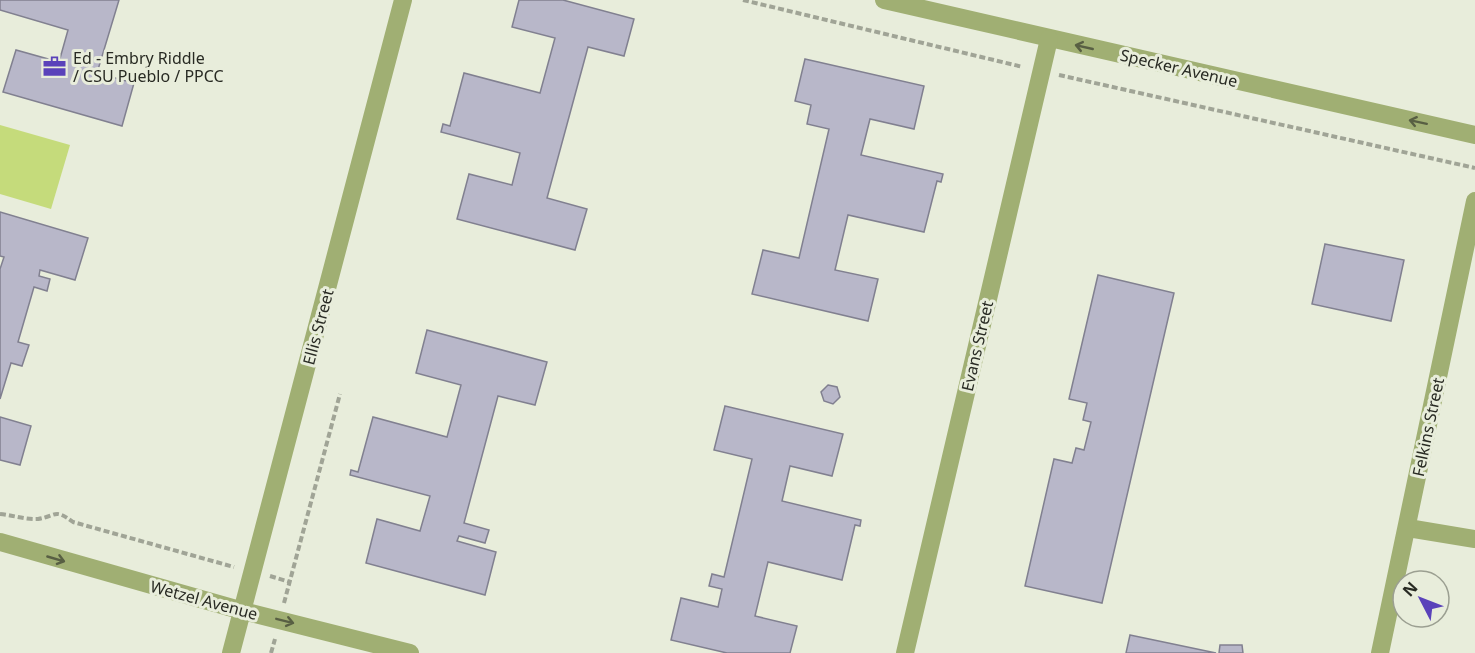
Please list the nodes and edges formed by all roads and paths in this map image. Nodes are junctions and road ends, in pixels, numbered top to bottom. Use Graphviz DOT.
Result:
graph roads {
  1 [pos="403,0"];
  2 [pos="743,0"];
  3 [pos="884,0"];
  4 [pos="1049,39"];
  5 [pos="1041,71"];
  6 [pos="1475,135"];
  7 [pos="1475,168"];
  8 [pos="1475,201"];
  9 [pos="340,394"];
  10 [pos="0,514"];
  11 [pos="1408,528"];
  12 [pos="1475,539"];
  13 [pos="0,542"];
  14 [pos="253,572"];
  15 [pos="290,582"];
  16 [pos="243,610"];
  17 [pos="280,620"];
  18 [pos="231,653"];
  19 [pos="271,653"];
  20 [pos="410,653"];
  21 [pos="905,653"];
  22 [pos="1380,653"];
  1 -- 14 [label="street, Ellis Street"];
  2 -- 5 [label="path"];
  3 -- 4 [label="street, Specker Avenue"];
  4 -- 5 [label="street, Evans Street"];
  6 -- 4 [label="street, Specker Avenue, one-way"];
  5 -- 7 [label="path"];
  5 -- 21 [label="street, Evans Street"];
  8 -- 11 [label="street, Felkins Street"];
  9 -- 15 [label="path"];
  10 -- 14 [label="path"];
  11 -- 12 [label="street"];
  11 -- 22 [label="street, Felkins Street"];
  13 -- 16 [label="street, Wetzel Avenue, one-way"];
  14 -- 15 [label="path"];
  14 -- 16 [label="street, Ellis Street"];
  15 -- 17 [label="path"];
  16 -- 17 [label="street, Wetzel Avenue"];
  16 -- 18 [label="street, Ellis Street"];
  17 -- 19 [label="path"];
  17 -- 20 [label="street, Wetzel Avenue, one-way"];
}
